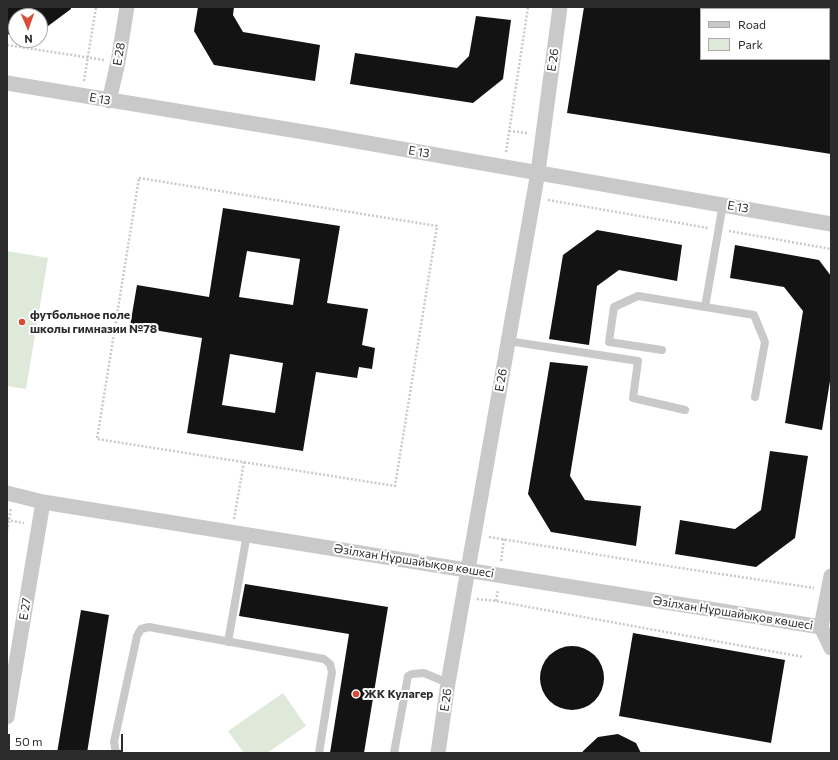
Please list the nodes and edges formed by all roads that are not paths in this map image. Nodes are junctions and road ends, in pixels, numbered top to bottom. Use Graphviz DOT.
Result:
graph roads {
  1 [pos="127,7"];
  2 [pos="560,7"];
  3 [pos="7,83"];
  4 [pos="109,101"];
  5 [pos="538,172"];
  6 [pos="723,204"];
  7 [pos="831,224"];
  8 [pos="705,307"];
  9 [pos="508,341"];
  10 [pos="662,350"];
  11 [pos="755,397"];
  12 [pos="685,410"];
  13 [pos="10,493"];
  14 [pos="42,502"];
  15 [pos="247,534"];
  16 [pos="468,570"];
  17 [pos="830,583"];
  18 [pos="821,627"];
  19 [pos="228,642"];
  20 [pos="831,648"];
  21 [pos="448,684"];
  22 [pos="7,717"];
  23 [pos="116,753"];
  24 [pos="319,753"];
  25 [pos="394,753"];
  26 [pos="438,753"];
  1 -- 4 [label="street, E 28"];
  2 -- 5 [label="street, E 26"];
  3 -- 4 [label="street, E 13"];
  4 -- 5 [label="street, E 13"];
  5 -- 6 [label="street, E 13"];
  5 -- 9 [label="street, E 26"];
  6 -- 7 [label="street, E 13"];
  6 -- 8 [label="lane"];
  8 -- 10 [label="lane"];
  8 -- 11 [label="lane"];
  9 -- 12 [label="lane"];
  9 -- 16 [label="street, E 26"];
  13 -- 14 [label="street, Әзілхан Нұршайықов көшесі"];
  14 -- 15 [label="street, Әзілхан Нұршайықов көшесі"];
  14 -- 22 [label="street, E 27"];
  15 -- 16 [label="street, Әзілхан Нұршайықов көшесі"];
  15 -- 19 [label="lane"];
  16 -- 18 [label="street, Әзілхан Нұршайықов көшесі"];
  16 -- 21 [label="street, E 26"];
  17 -- 18 [label="street"];
  18 -- 20 [label="street"];
  19 -- 23 [label="lane"];
  19 -- 24 [label="lane"];
  21 -- 25 [label="lane"];
  21 -- 26 [label="street, E 26"];
}
